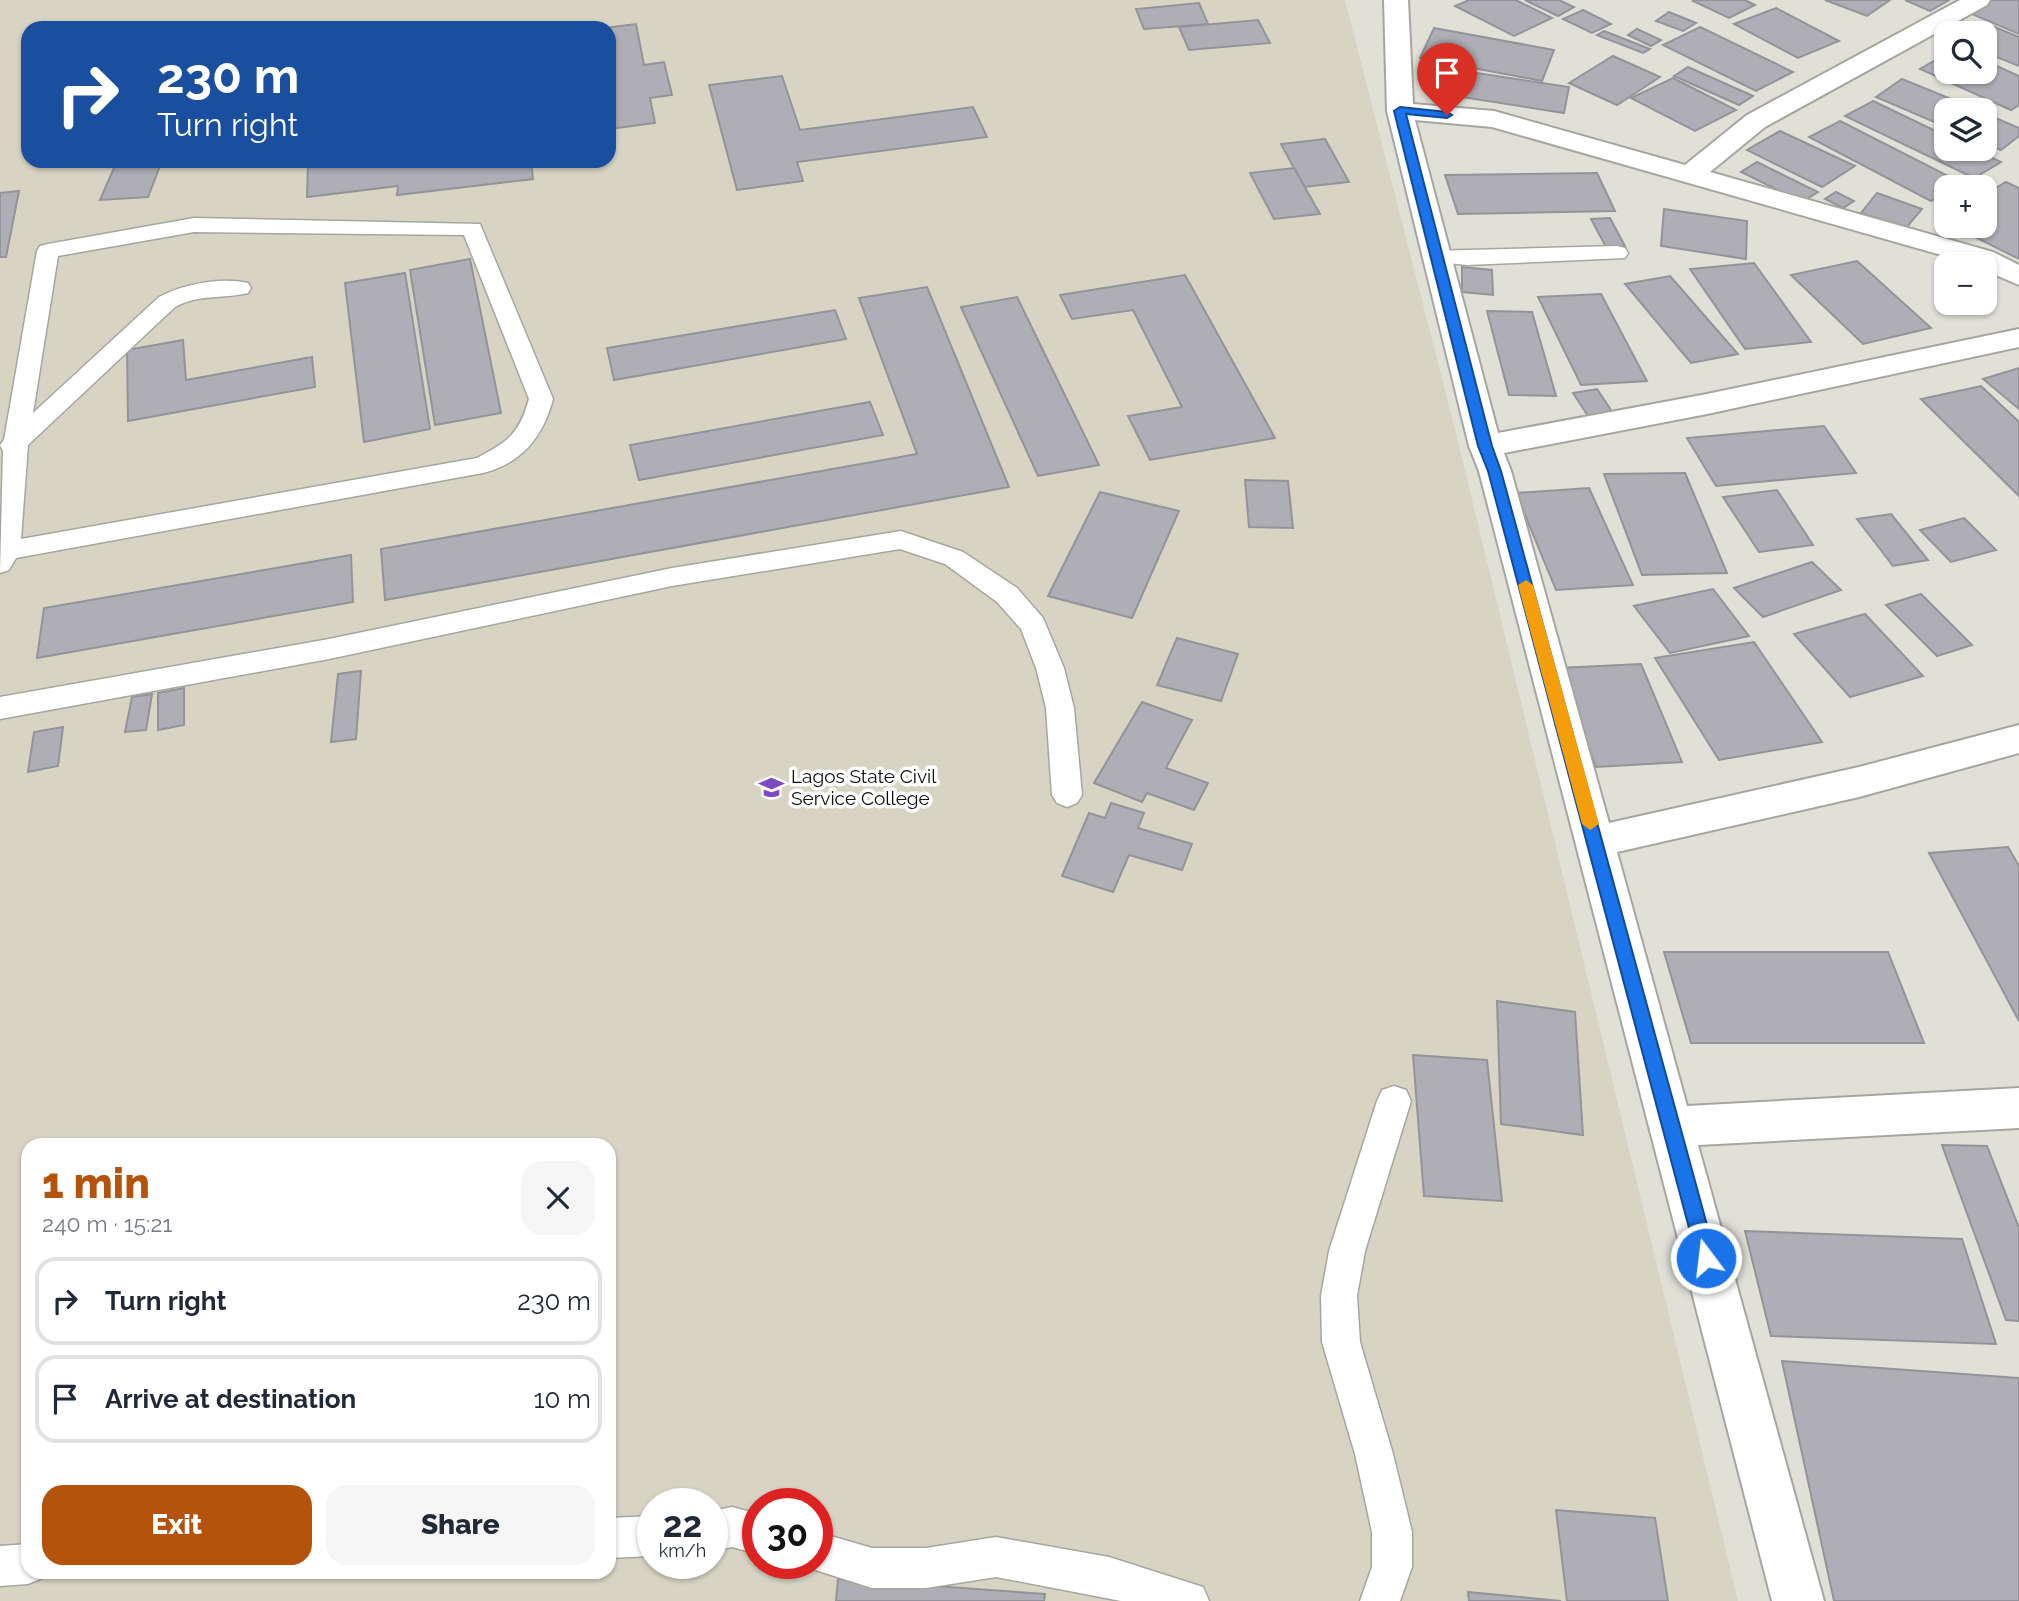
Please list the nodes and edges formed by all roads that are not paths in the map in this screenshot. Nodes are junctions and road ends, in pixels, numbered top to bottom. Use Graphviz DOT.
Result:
graph roads {
  1 [pos="1396,0"];
  2 [pos="1978,0"];
  3 [pos="1400,111"];
  4 [pos="1690,174"];
  5 [pos="1617,253"];
  6 [pos="1437,256"];
  7 [pos="2019,276"];
  8 [pos="240,288"];
  9 [pos="2019,338"];
  10 [pos="16,440"];
  11 [pos="1485,446"];
  12 [pos="0,467"];
  13 [pos="2,556"];
  14 [pos="0,708"];
  15 [pos="2019,739"];
  16 [pos="1068,795"];
  17 [pos="1595,842"];
  18 [pos="1394,1101"];
  19 [pos="2019,1108"];
  20 [pos="1671,1126"];
  21 [pos="637,1537"];
  22 [pos="616,1538"];
  23 [pos="833,1557"];
  24 [pos="21,1564"];
  25 [pos="0,1566"];
  26 [pos="1189,1601"];
  27 [pos="1380,1601"];
  28 [pos="1798,1601"];
  1 -- 3 [label="street"];
  2 -- 4 [label="street"];
  3 -- 4 [label="street"];
  3 -- 6 [label="street"];
  4 -- 7 [label="street"];
  5 -- 6 [label="lane"];
  6 -- 11 [label="street"];
  8 -- 10 [label="lane"];
  9 -- 11 [label="street"];
  10 -- 12 [label="lane"];
  10 -- 13 [label="lane"];
  10 -- 13 [label="lane"];
  11 -- 17 [label="street"];
  14 -- 16 [label="lane"];
  15 -- 17 [label="street"];
  17 -- 20 [label="street"];
  18 -- 27 [label="lane"];
  19 -- 20 [label="street"];
  20 -- 28 [label="street"];
  21 -- 22 [label="lane"];
  23 -- 26 [label="lane"];
  24 -- 25 [label="lane"];
}
